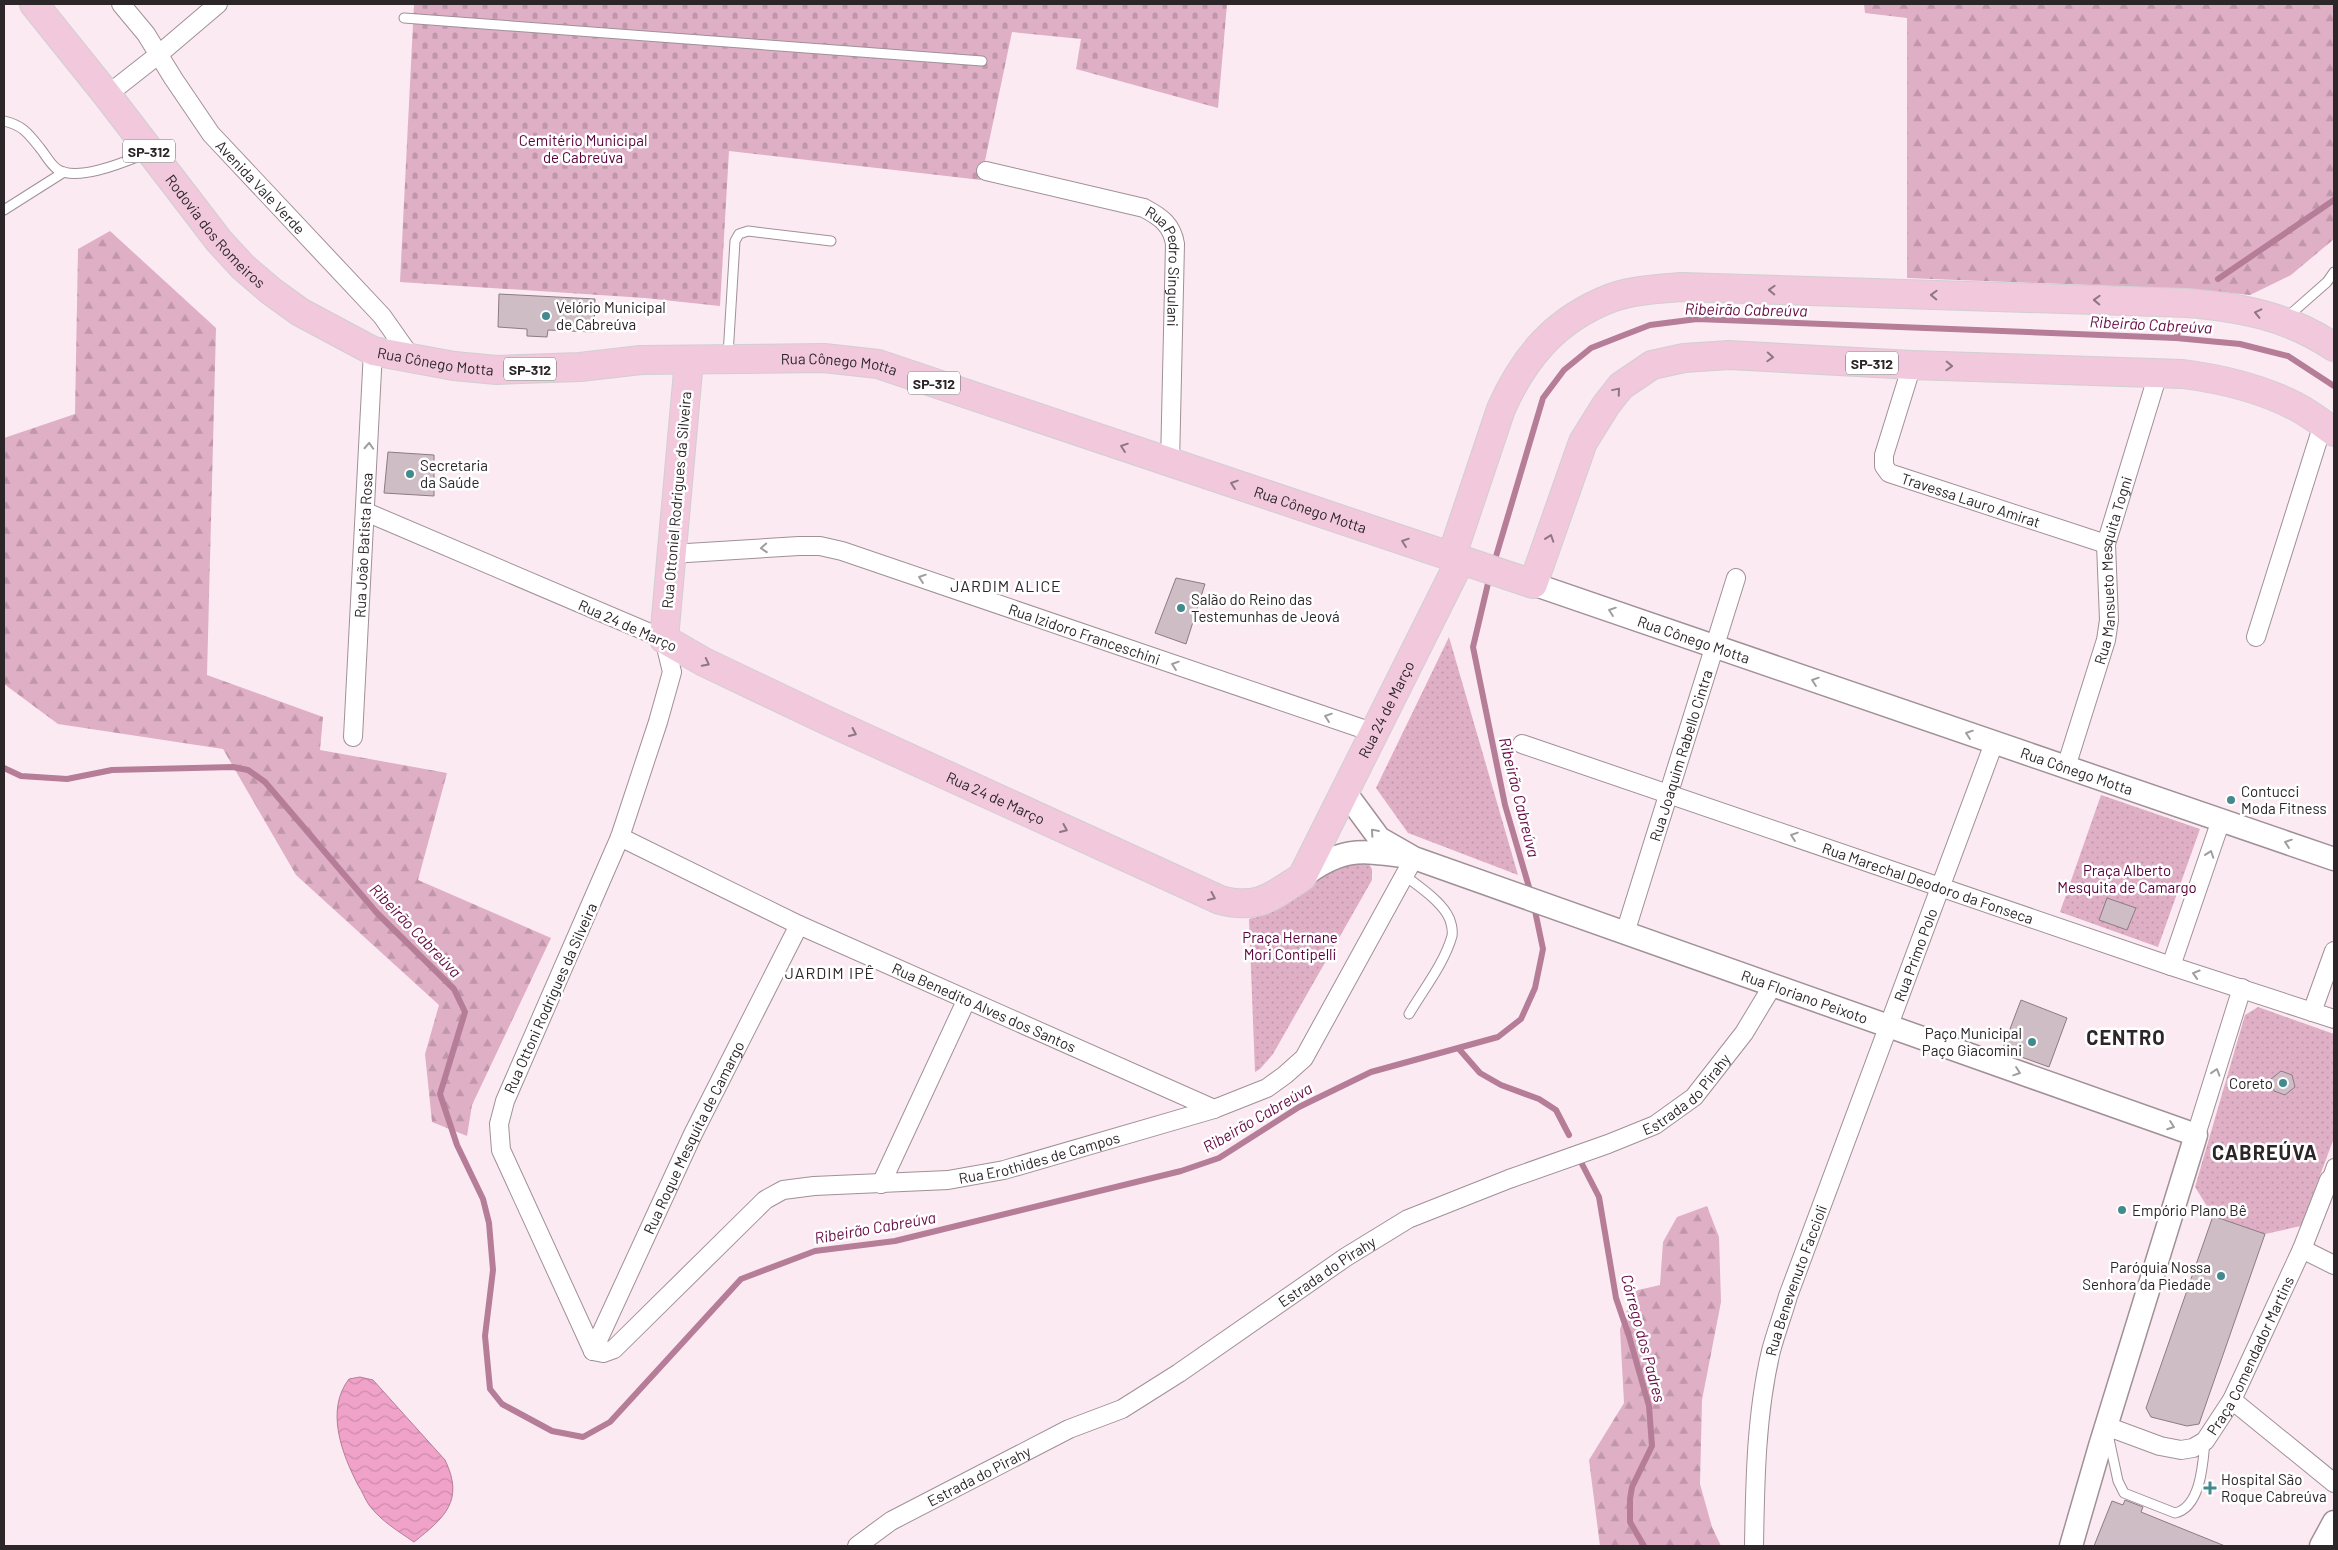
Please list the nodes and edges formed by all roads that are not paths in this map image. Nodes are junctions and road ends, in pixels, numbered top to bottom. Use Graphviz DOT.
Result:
graph roads {
  1 [pos="34,4"];
  2 [pos="121,4"];
  3 [pos="218,4"];
  4 [pos="404,18"];
  5 [pos="158,55"];
  6 [pos="982,61"];
  7 [pos="107,95"];
  8 [pos="4,121"];
  9 [pos="150,152"];
  10 [pos="986,171"];
  11 [pos="64,172"];
  12 [pos="4,210"];
  13 [pos="831,241"];
  14 [pos="2334,272"];
  15 [pos="271,291"];
  16 [pos="2284,320"];
  17 [pos="2334,347"];
  18 [pos="373,351"];
  19 [pos="413,360"];
  20 [pos="689,360"];
  21 [pos="728,360"];
  22 [pos="1912,365"];
  23 [pos="2158,374"];
  24 [pos="2328,428"];
  25 [pos="1170,462"];
  26 [pos="366,512"];
  27 [pos="2106,544"];
  28 [pos="671,554"];
  29 [pos="1462,561"];
  30 [pos="1736,578"];
  31 [pos="1521,580"];
  32 [pos="2256,637"];
  33 [pos="664,639"];
  34 [pos="1715,646"];
  35 [pos="1374,733"];
  36 [pos="354,737"];
  37 [pos="1994,742"];
  38 [pos="1522,744"];
  39 [pos="2066,767"];
  40 [pos="1346,792"];
  41 [pos="1668,794"];
  42 [pos="2221,820"];
  43 [pos="1326,831"];
  44 [pos="620,837"];
  45 [pos="1340,854"];
  46 [pos="2334,859"];
  47 [pos="1409,867"];
  48 [pos="1302,876"];
  49 [pos="1941,886"];
  50 [pos="799,925"];
  51 [pos="1624,933"];
  52 [pos="2334,951"];
  53 [pos="2171,966"];
  54 [pos="1773,985"];
  55 [pos="2242,988"];
  56 [pos="966,1001"];
  57 [pos="2312,1012"];
  58 [pos="1409,1014"];
  59 [pos="2334,1020"];
  60 [pos="1889,1026"];
  61 [pos="1214,1109"];
  62 [pos="2196,1135"];
  63 [pos="2332,1176"];
  64 [pos="881,1184"];
  65 [pos="2302,1249"];
  66 [pos="2334,1265"];
  67 [pos="593,1351"];
  68 [pos="2232,1400"];
  69 [pos="2106,1426"];
  70 [pos="2205,1441"];
  71 [pos="2334,1483"];
  72 [pos="2334,1522"];
  73 [pos="857,1546"];
  74 [pos="1754,1546"];
  75 [pos="2071,1546"];
  76 [pos="2321,1546"];
  1 -- 7 [label="main road, Rodovia dos Romeiros / SP-312"];
  2 -- 5 [label="street, Avenida Vale Verde"];
  3 -- 5 [label="street"];
  4 -- 6 [label="lane"];
  5 -- 7 [label="street"];
  5 -- 19 [label="street, Avenida Vale Verde"];
  7 -- 9 [label="main road, Rodovia dos Romeiros / SP-312"];
  8 -- 11 [label="lane"];
  9 -- 11 [label="lane"];
  9 -- 15 [label="main road, Rodovia dos Romeiros / SP-312"];
  10 -- 25 [label="street, Rua Pedro Singulani"];
  11 -- 12 [label="lane"];
  13 -- 21 [label="lane"];
  14 -- 16 [label="lane"];
  15 -- 18 [label="main road, Rua Cônego Motta / SP-312"];
  16 -- 17 [label="main road, Rua 24 de Março"];
  16 -- 29 [label="main road, Rua 24 de Março, one-way"];
  18 -- 19 [label="main road, Rua Cônego Motta / SP-312"];
  26 -- 18 [label="street, Rua João Batista Rosa, one-way"];
  19 -- 20 [label="main road, Rua Cônego Motta / SP-312"];
  20 -- 21 [label="main road, Rua Cônego Motta / SP-312"];
  20 -- 28 [label="main road, Rua Ottoniel Rodrigues da Silveira"];
  25 -- 21 [label="main road, Rua Cônego Motta / SP-312, one-way"];
  22 -- 23 [label="main road, SP-312, one-way"];
  22 -- 27 [label="street, Travessa Lauro Amirat"];
  31 -- 22 [label="main road, SP-312, one-way"];
  23 -- 24 [label="main road, SP-312"];
  23 -- 27 [label="street, Rua Mansueto Mesquita Togni"];
  24 -- 32 [label="street"];
  29 -- 25 [label="main road, Rua Cônego Motta / SP-312, one-way"];
  26 -- 33 [label="street, Rua 24 de Março"];
  26 -- 36 [label="street, Rua João Batista Rosa"];
  27 -- 39 [label="street, Rua Mansueto Mesquita Togni"];
  28 -- 33 [label="main road, Rua Ottoniel Rodrigues da Silveira"];
  35 -- 28 [label="street, Rua Izidoro Franceschini, one-way"];
  29 -- 31 [label="main road, Rua Cônego Motta / SP-312"];
  29 -- 35 [label="main road, Rua 24 de Março"];
  30 -- 34 [label="street, Rua Joaquim Rabello Cintra"];
  34 -- 31 [label="street, Rua Cônego Motta, one-way"];
  33 -- 44 [label="street, Rua Ottoni Rodrigues da Silveira"];
  33 -- 48 [label="main road, Rua 24 de Março, one-way"];
  37 -- 34 [label="street, Rua Cônego Motta, one-way"];
  34 -- 41 [label="street, Rua Joaquim Rabello Cintra"];
  35 -- 40 [label="main road, Rua 24 de Março"];
  37 -- 39 [label="street, Rua Cônego Motta"];
  37 -- 49 [label="street, Rua Primo Polo"];
  38 -- 41 [label="street, Rua Marechal Deodoro da Fonseca"];
  39 -- 42 [label="street, Rua Cônego Motta"];
  40 -- 43 [label="main road, Rua 24 de Março"];
  47 -- 40 [label="street, one-way"];
  49 -- 41 [label="street, Rua Marechal Deodoro da Fonseca, one-way"];
  41 -- 51 [label="street, Rua Joaquim Rabello Cintra"];
  46 -- 42 [label="street, Rua Cônego Motta, one-way"];
  53 -- 42 [label="street, one-way"];
  43 -- 45 [label="street"];
  43 -- 48 [label="main road, Rua 24 de Março"];
  44 -- 50 [label="street, Rua Benedito Alves dos Santos"];
  44 -- 67 [label="street, Rua Ottoni Rodrigues da Silveira"];
  45 -- 47 [label="street"];
  45 -- 48 [label="street"];
  47 -- 51 [label="street, Rua Floriano Peixoto"];
  47 -- 58 [label="lane"];
  47 -- 61 [label="street, Rua Erothides de Campos"];
  49 -- 53 [label="street, Rua Marechal Deodoro da Fonseca"];
  49 -- 60 [label="street, Rua Primo Polo"];
  50 -- 56 [label="street, Rua Benedito Alves dos Santos"];
  50 -- 67 [label="street, Rua Roque Mesquita de Camargo"];
  51 -- 54 [label="street, Rua Floriano Peixoto"];
  52 -- 57 [label="street"];
  55 -- 53 [label="street, Rua Marechal Deodoro da Fonseca, one-way"];
  54 -- 60 [label="street, Rua Floriano Peixoto"];
  54 -- 73 [label="street, Estrada do Pirahy"];
  55 -- 57 [label="street, Rua Marechal Deodoro da Fonseca"];
  62 -- 55 [label="street, one-way"];
  56 -- 61 [label="street, Rua Benedito Alves dos Santos"];
  56 -- 64 [label="street"];
  57 -- 59 [label="street, Rua Marechal Deodoro da Fonseca"];
  60 -- 62 [label="street, Rua Floriano Peixoto, one-way"];
  60 -- 74 [label="street, Rua Benevenuto Faccioli"];
  61 -- 64 [label="street, Rua Erothides de Campos"];
  62 -- 69 [label="street"];
  63 -- 65 [label="street, Praça Comendador Martins"];
  64 -- 67 [label="street, Rua Erothides de Campos"];
  65 -- 66 [label="street"];
  65 -- 68 [label="street, Praça Comendador Martins"];
  68 -- 70 [label="street, Praça Comendador Martins"];
  68 -- 71 [label="street"];
  69 -- 70 [label="street, Praça Comendador Martins"];
  69 -- 70 [label="lane"];
  69 -- 75 [label="street"];
  72 -- 76 [label="street"];
}
